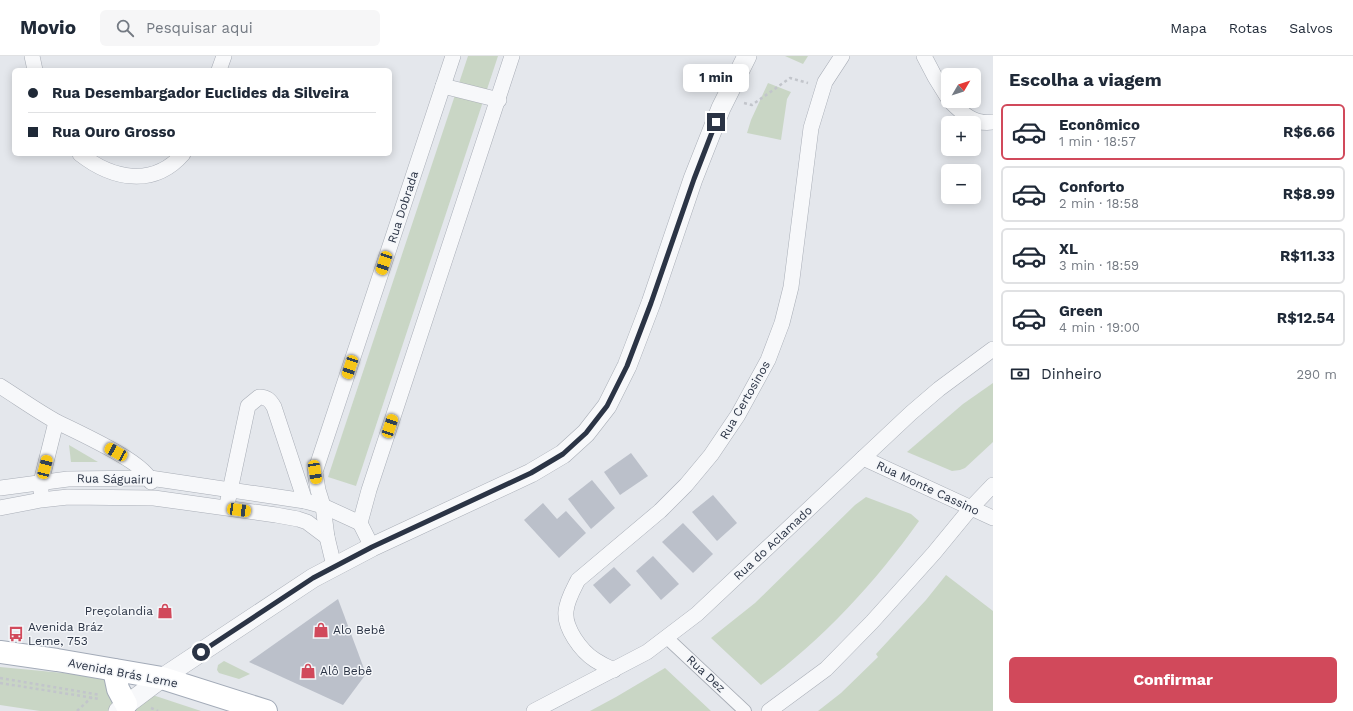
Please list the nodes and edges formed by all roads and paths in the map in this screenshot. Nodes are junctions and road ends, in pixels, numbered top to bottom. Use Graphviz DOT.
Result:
graph roads {
  1 [pos="32,56"];
  2 [pos="224,56"];
  3 [pos="453,56"];
  4 [pos="512,56"];
  5 [pos="747,56"];
  6 [pos="842,56"];
  7 [pos="924,56"];
  8 [pos="35,68"];
  9 [pos="220,68"];
  10 [pos="443,86"];
  11 [pos="823,87"];
  12 [pos="941,87"];
  13 [pos="726,97"];
  14 [pos="499,100"];
  15 [pos="956,108"];
  16 [pos="993,122"];
  17 [pos="83,156"];
  18 [pos="181,156"];
  19 [pos="993,349"];
  20 [pos="0,386"];
  21 [pos="56,422"];
  22 [pos="863,458"];
  23 [pos="150,478"];
  24 [pos="41,482"];
  25 [pos="993,485"];
  26 [pos="0,488"];
  27 [pos="230,490"];
  28 [pos="154,498"];
  29 [pos="41,500"];
  30 [pos="305,500"];
  31 [pos="323,506"];
  32 [pos="0,508"];
  33 [pos="226,508"];
  34 [pos="971,508"];
  35 [pos="993,518"];
  36 [pos="360,523"];
  37 [pos="327,537"];
  38 [pos="372,547"];
  39 [pos="334,566"];
  40 [pos="666,637"];
  41 [pos="0,652"];
  42 [pos="114,670"];
  43 [pos="614,670"];
  44 [pos="0,678"];
  45 [pos="162,678"];
  46 [pos="0,683"];
  47 [pos="98,692"];
  48 [pos="94,694"];
  49 [pos="91,697"];
  50 [pos="124,704"];
  51 [pos="77,711"];
  52 [pos="158,711"];
  53 [pos="266,711"];
  54 [pos="534,711"];
  55 [pos="745,711"];
  56 [pos="769,711"];
  1 -- 8 [label="street"];
  2 -- 9 [label="street"];
  3 -- 10 [label="street, Rua Dobrada"];
  4 -- 14 [label="street"];
  5 -- 13 [label="street"];
  6 -- 11 [label="street, Rua Certosinos"];
  7 -- 12 [label="street"];
  10 -- 14 [label="street"];
  10 -- 31 [label="street, Rua Dobrada"];
  11 -- 13 [label="path"];
  11 -- 43 [label="street, Rua Certosinos"];
  13 -- 38 [label="street"];
  14 -- 36 [label="street"];
  15 -- 16 [label="street"];
  17 -- 18 [label="street"];
  19 -- 22 [label="street, Rua do Aclamado"];
  20 -- 21 [label="street"];
  21 -- 23 [label="street"];
  21 -- 24 [label="street"];
  22 -- 34 [label="street, Rua Monte Cassino"];
  22 -- 40 [label="street, Rua do Aclamado"];
  23 -- 24 [label="street, Rua Ságuairu"];
  23 -- 27 [label="street, Rua Ságuairu"];
  23 -- 28 [label="street"];
  24 -- 26 [label="street, Rua Ságuairu"];
  24 -- 29 [label="street"];
  25 -- 34 [label="street"];
  27 -- 30 [label="street, Rua Ságuairu"];
  27 -- 30 [label="street"];
  27 -- 33 [label="street"];
  28 -- 29 [label="street, Rua Ságuairu"];
  28 -- 33 [label="street, Rua Ságuairu"];
  29 -- 32 [label="street, Rua Ságuairu"];
  30 -- 31 [label="street, Rua Ságuairu"];
  31 -- 36 [label="street, Rua Ságuairu"];
  31 -- 37 [label="street, Rua Dobrada"];
  33 -- 37 [label="street, Rua Ságuairu"];
  34 -- 35 [label="street, Rua Monte Cassino"];
  34 -- 56 [label="street"];
  36 -- 38 [label="street"];
  37 -- 39 [label="street, Rua Dobrada"];
  38 -- 39 [label="street"];
  39 -- 45 [label="street"];
  40 -- 43 [label="street, Rua do Aclamado"];
  40 -- 55 [label="street, Rua Dez"];
  41 -- 42 [label="main road, Avenida Brás Leme"];
  42 -- 45 [label="main road, Avenida Brás Leme"];
  42 -- 50 [label="main road"];
  43 -- 54 [label="street, Rua do Aclamado"];
  44 -- 48 [label="path"];
  45 -- 50 [label="street"];
  45 -- 53 [label="main road, Avenida Brás Leme"];
  46 -- 49 [label="path"];
  47 -- 48 [label="path"];
  48 -- 49 [label="path"];
  48 -- 50 [label="path"];
  49 -- 50 [label="path"];
  49 -- 51 [label="path"];
  50 -- 52 [label="path"];
}
